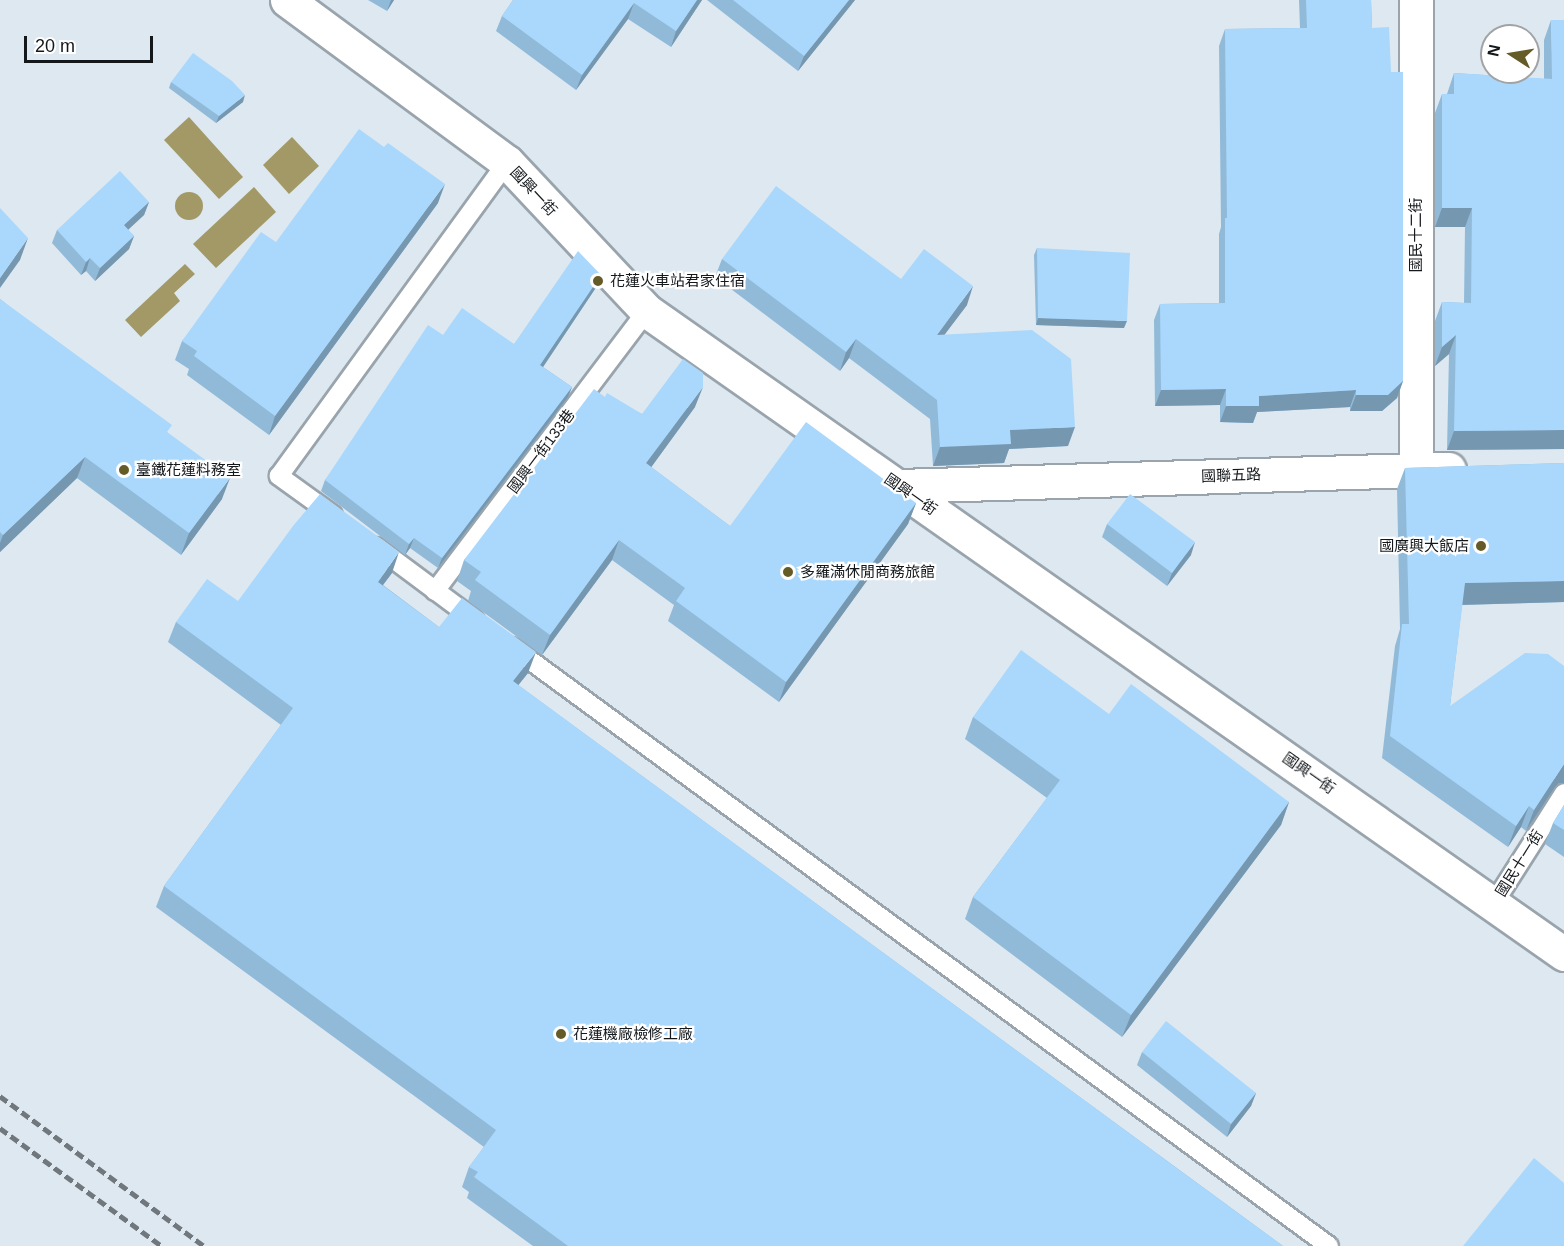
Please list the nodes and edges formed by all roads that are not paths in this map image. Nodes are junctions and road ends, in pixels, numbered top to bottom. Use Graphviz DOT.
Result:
graph roads {
  1 [pos="287,0"];
  2 [pos="1416,0"];
  3 [pos="507,162"];
  4 [pos="647,311"];
  5 [pos="1416,469"];
  6 [pos="1484,469"];
  7 [pos="899,486"];
  8 [pos="344,523"];
  9 [pos="362,536"];
  10 [pos="435,591"];
  11 [pos="1564,794"];
  12 [pos="1494,903"];
  13 [pos="1564,954"];
  14 [pos="1329,1246"];
  1 -- 3 [label="street, 國興一街"];
  2 -- 5 [label="street, 國民十二街"];
  3 -- 4 [label="street, 國興一街"];
  3 -- 8 [label="lane"];
  4 -- 7 [label="street, 國興一街"];
  4 -- 10 [label="lane, 國興一街133巷"];
  5 -- 6 [label="street, 國聯五路"];
  5 -- 7 [label="street, 國聯五路"];
  7 -- 12 [label="street, 國興一街"];
  9 -- 10 [label="lane"];
  10 -- 14 [label="lane"];
  11 -- 12 [label="lane, 國民十一街"];
  12 -- 13 [label="street, 國興一街"];
}
